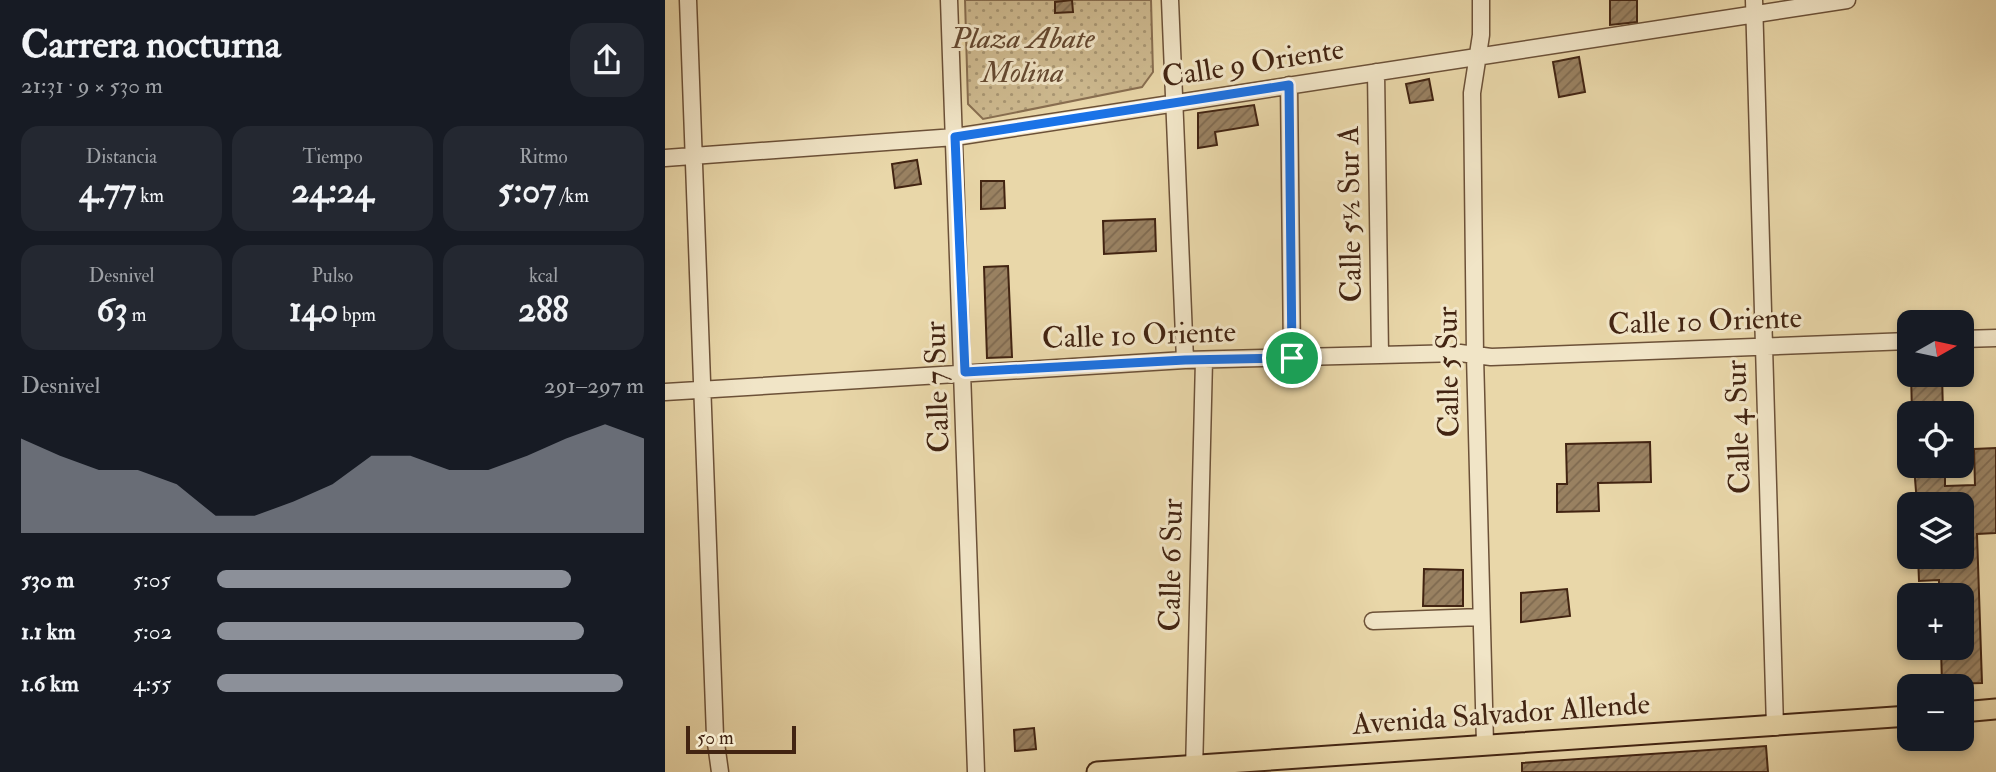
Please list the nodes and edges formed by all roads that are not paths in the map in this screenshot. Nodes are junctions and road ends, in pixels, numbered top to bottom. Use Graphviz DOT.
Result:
graph roads {
  1 [pos="688,0"];
  2 [pos="949,0"];
  3 [pos="1170,0"];
  4 [pos="1481,0"];
  5 [pos="1847,0"];
  6 [pos="1754,7"];
  7 [pos="1475,59"];
  8 [pos="1376,72"];
  9 [pos="1289,85"];
  10 [pos="1172,103"];
  11 [pos="955,137"];
  12 [pos="693,156"];
  13 [pos="665,158"];
  14 [pos="1996,338"];
  15 [pos="1974,339"];
  16 [pos="1897,341"];
  17 [pos="1764,347"];
  18 [pos="1380,355"];
  19 [pos="1475,355"];
  20 [pos="1292,358"];
  21 [pos="1185,360"];
  22 [pos="1204,360"];
  23 [pos="965,372"];
  24 [pos="704,389"];
  25 [pos="665,392"];
  26 [pos="1481,617"];
  27 [pos="1373,621"];
  28 [pos="1996,709"];
  29 [pos="1974,711"];
  30 [pos="1897,717"];
  31 [pos="1775,727"];
  32 [pos="1486,744"];
  33 [pos="1194,768"];
  34 [pos="720,772"];
  35 [pos="976,772"];
  36 [pos="1097,772"];
  1 -- 12 [label="street"];
  2 -- 11 [label="street, Calle 7 Sur"];
  3 -- 10 [label="street"];
  4 -- 7 [label="street, Calle 5 Sur"];
  5 -- 6 [label="street, Calle 9 Oriente"];
  6 -- 7 [label="street, Calle 9 Oriente"];
  6 -- 17 [label="street, Calle 4 Sur"];
  7 -- 8 [label="street, Calle 9 Oriente"];
  7 -- 19 [label="street, Calle 5 Sur"];
  8 -- 9 [label="street, Calle 9 Oriente"];
  8 -- 18 [label="street, Calle 5½ Sur A"];
  9 -- 10 [label="street, Calle 9 Oriente"];
  9 -- 20 [label="street"];
  10 -- 11 [label="street, Calle 9 Oriente"];
  10 -- 21 [label="street"];
  11 -- 12 [label="street, Calle 9 Oriente"];
  11 -- 23 [label="street, Calle 7 Sur"];
  12 -- 13 [label="street, Calle 9 Oriente"];
  12 -- 24 [label="street"];
  14 -- 15 [label="street"];
  16 -- 17 [label="street, Calle 10 Oriente"];
  17 -- 19 [label="street, Calle 10 Oriente"];
  17 -- 31 [label="street, Calle 4 Sur"];
  18 -- 19 [label="street, Calle 10 Oriente"];
  18 -- 20 [label="street, Calle 10 Oriente"];
  19 -- 26 [label="street, Calle 5 Sur"];
  20 -- 22 [label="street, Calle 10 Oriente"];
  21 -- 22 [label="street, Calle 10 Oriente"];
  21 -- 23 [label="street, Calle 10 Oriente"];
  22 -- 33 [label="street, Calle 6 Sur"];
  23 -- 24 [label="street, Calle 10 Oriente"];
  23 -- 35 [label="street, Calle 7 Sur"];
  24 -- 25 [label="street, Calle 10 Oriente"];
  24 -- 34 [label="street"];
  26 -- 27 [label="street"];
  26 -- 32 [label="street, Calle 5 Sur"];
  28 -- 29 [label="main road"];
  30 -- 31 [label="main road, Avenida Salvador Allende"];
  31 -- 32 [label="main road, Avenida Salvador Allende"];
  32 -- 33 [label="main road, Avenida Salvador Allende"];
  33 -- 36 [label="main road, Avenida Salvador Allende"];
}
